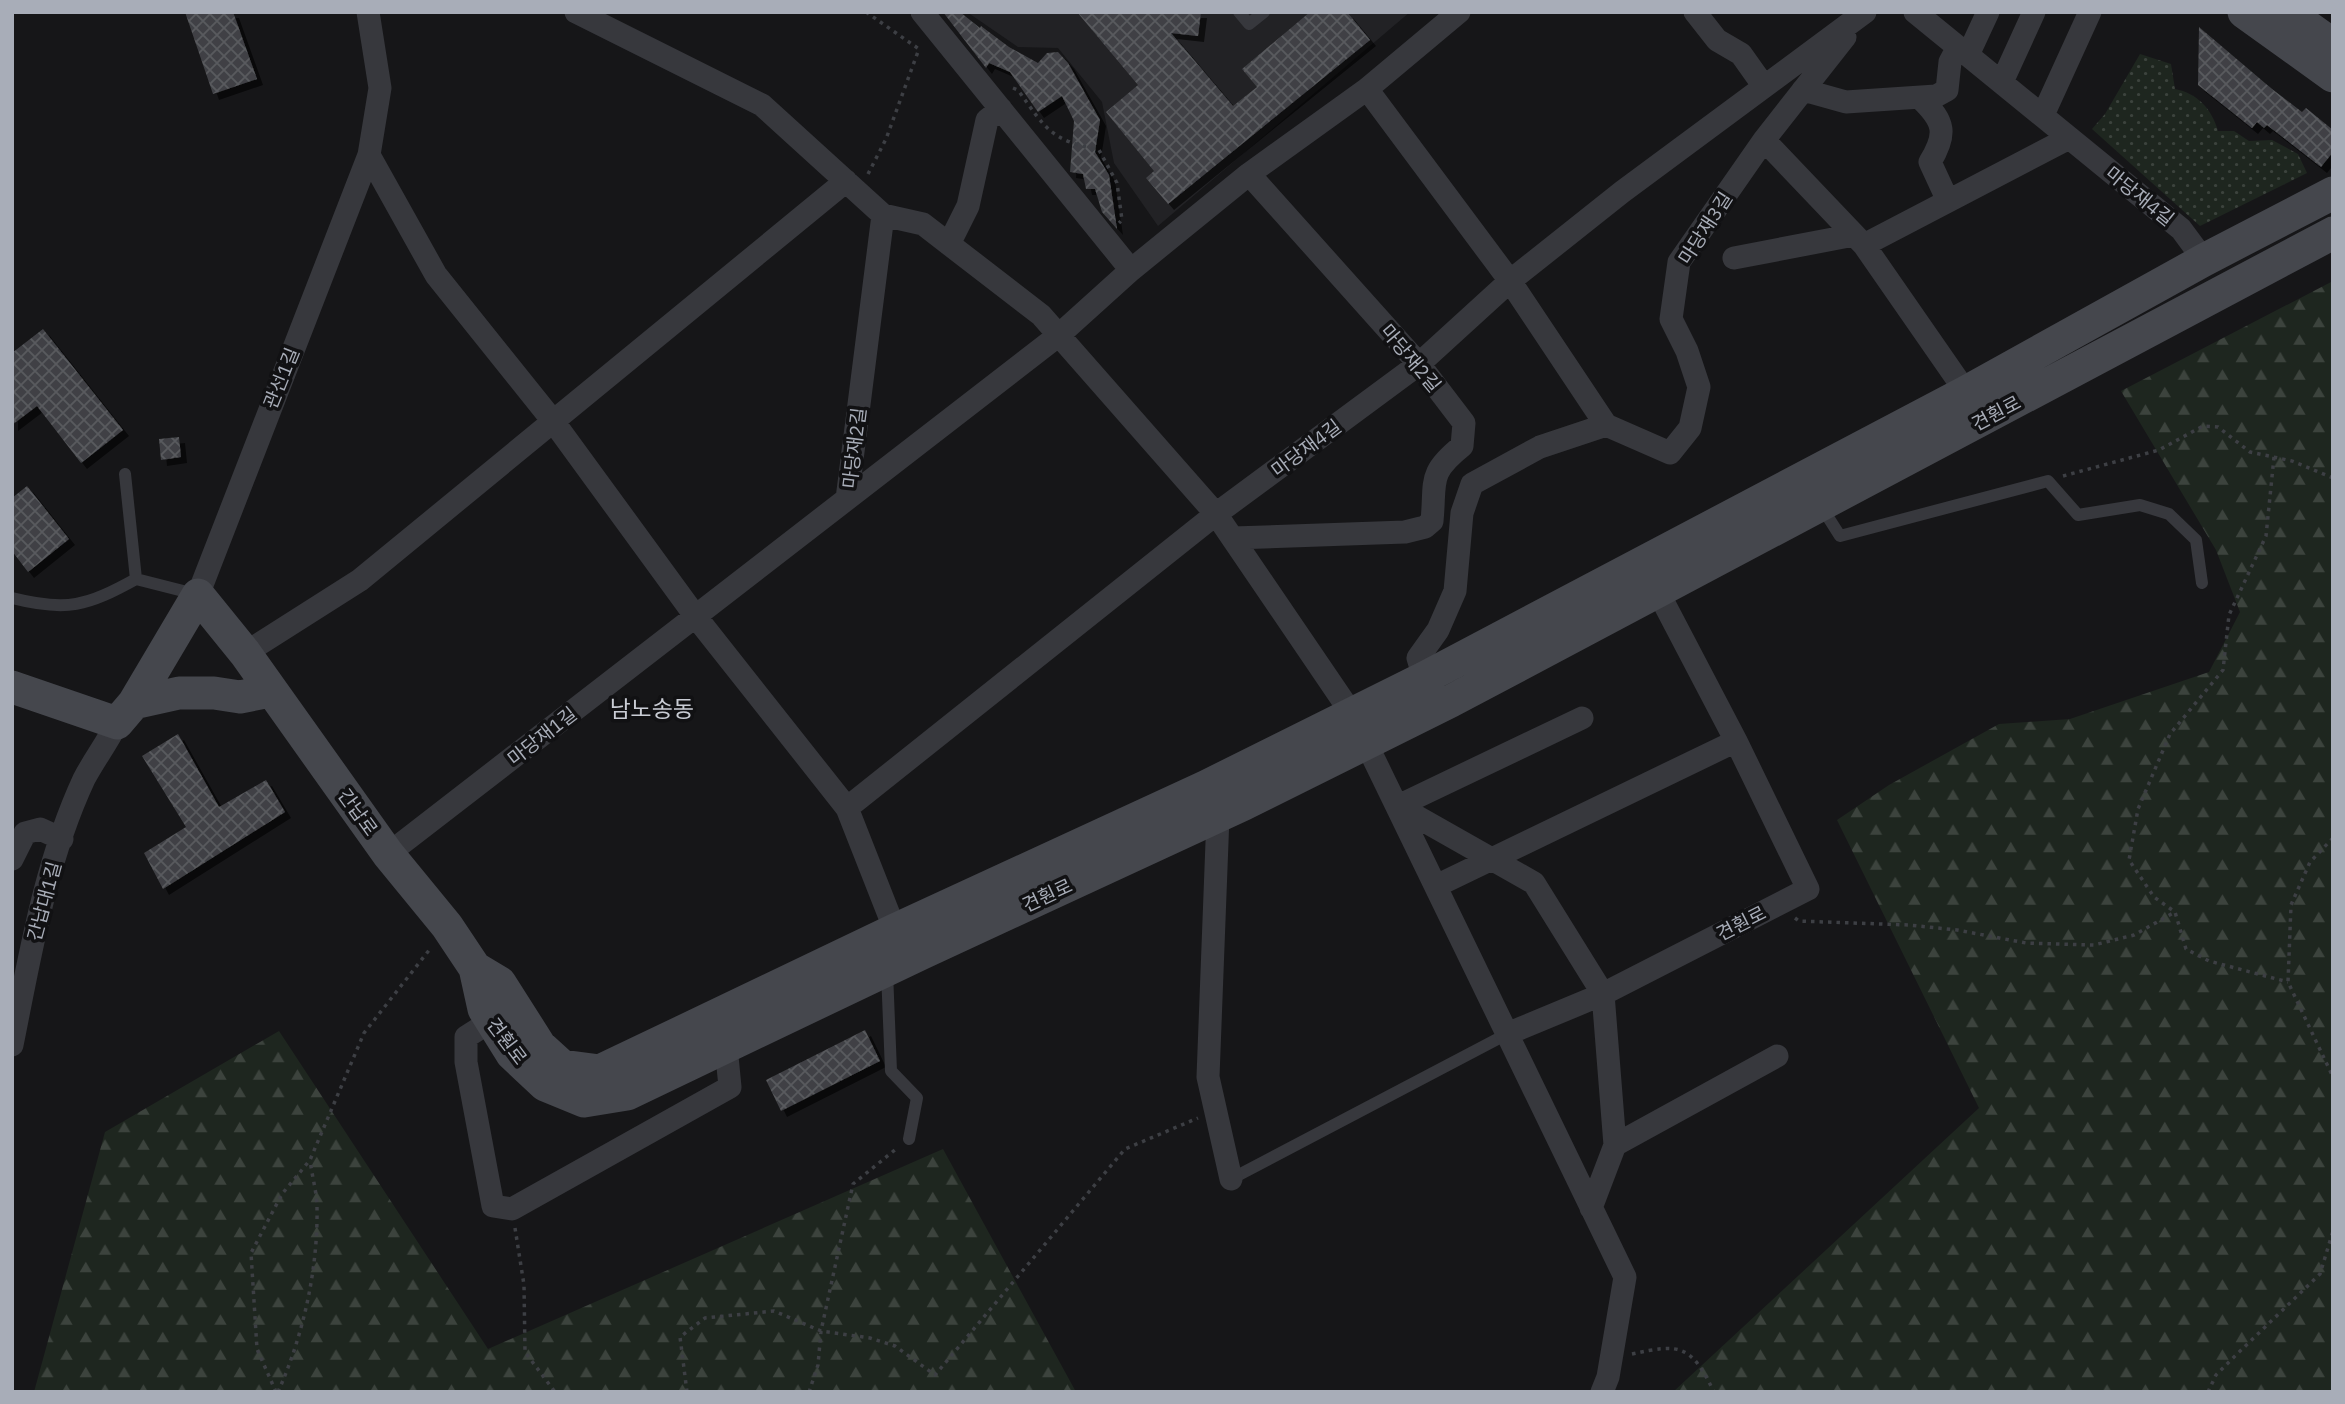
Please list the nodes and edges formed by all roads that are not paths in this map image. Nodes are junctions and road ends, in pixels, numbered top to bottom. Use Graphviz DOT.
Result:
graph roads {
  1 [pos="368,12"];
  2 [pos="576,12"];
  3 [pos="922,12"];
  4 [pos="1239,12"];
  5 [pos="1264,12"];
  6 [pos="1458,12"];
  7 [pos="1695,12"];
  8 [pos="1915,12"];
  9 [pos="1988,12"];
  10 [pos="2034,12"];
  11 [pos="2090,12"];
  12 [pos="2244,12"];
  13 [pos="2287,12"];
  14 [pos="1863,14"];
  15 [pos="2333,45"];
  16 [pos="1963,51"];
  17 [pos="2333,76"];
  18 [pos="2002,82"];
  19 [pos="1763,85"];
  20 [pos="1367,89"];
  21 [pos="1803,90"];
  22 [pos="1921,99"];
  23 [pos="1001,109"];
  24 [pos="2043,115"];
  25 [pos="2069,138"];
  26 [pos="1764,140"];
  27 [pos="369,155"];
  28 [pos="1249,174"];
  29 [pos="851,186"];
  30 [pos="2333,193"];
  31 [pos="1948,201"];
  32 [pos="883,215"];
  33 [pos="2333,233"];
  34 [pos="1859,240"];
  35 [pos="949,244"];
  36 [pos="1734,258"];
  37 [pos="2204,260"];
  38 [pos="1131,270"];
  39 [pos="1510,281"];
  40 [pos="1059,335"];
  41 [pos="1419,364"];
  42 [pos="1966,392"];
  43 [pos="553,421"];
  44 [pos="1606,425"];
  45 [pos="125,474"];
  46 [pos="847,499"];
  47 [pos="1820,505"];
  48 [pos="1216,514"];
  49 [pos="1233,538"];
  50 [pos="136,579"];
  51 [pos="2202,583"];
  52 [pos="1657,590"];
  53 [pos="198,594"];
  54 [pos="12,598"];
  55 [pos="696,617"];
  56 [pos="245,653"];
  57 [pos="1424,678"];
  58 [pos="12,687"];
  59 [pos="270,691"];
  60 [pos="125,713"];
  61 [pos="1582,718"];
  62 [pos="1359,728"];
  63 [pos="1736,740"];
  64 [pos="1211,802"];
  65 [pos="1398,806"];
  66 [pos="846,808"];
  67 [pos="62,839"];
  68 [pos="388,854"];
  69 [pos="1493,858"];
  70 [pos="12,859"];
  71 [pos="1436,886"];
  72 [pos="895,930"];
  73 [pos="475,968"];
  74 [pos="887,969"];
  75 [pos="1603,994"];
  76 [pos="491,1021"];
  77 [pos="1507,1034"];
  78 [pos="12,1045"];
  79 [pos="726,1046"];
  80 [pos="1777,1056"];
  81 [pos="909,1139"];
  82 [pos="1615,1145"];
  83 [pos="1231,1179"];
  84 [pos="1591,1209"];
  85 [pos="1605,1385"];
  1 -- 27 [label="street, 관선1길"];
  2 -- 29 [label="street"];
  3 -- 23 [label="street"];
  4 -- 5 [label="lane"];
  6 -- 20 [label="street"];
  7 -- 19 [label="street"];
  8 -- 16 [label="street, 마당재4길"];
  9 -- 16 [label="street"];
  10 -- 18 [label="street"];
  11 -- 24 [label="street"];
  12 -- 17 [label="street"];
  13 -- 15 [label="street"];
  14 -- 19 [label="street, 마당재4길"];
  14 -- 21 [label="street"];
  16 -- 18 [label="street, 마당재4길"];
  16 -- 22 [label="street"];
  18 -- 24 [label="street, 마당재4길"];
  19 -- 39 [label="street, 마당재4길"];
  20 -- 28 [label="street"];
  20 -- 39 [label="street"];
  21 -- 22 [label="street"];
  21 -- 26 [label="street"];
  22 -- 31 [label="street"];
  23 -- 35 [label="street"];
  23 -- 38 [label="street"];
  24 -- 25 [label="street, 마당재4길"];
  25 -- 31 [label="street"];
  25 -- 37 [label="street, 마당재4길"];
  26 -- 34 [label="street"];
  26 -- 44 [label="street, 마당재3길"];
  27 -- 43 [label="street"];
  27 -- 53 [label="street, 관선1길"];
  28 -- 38 [label="street, 마당재2길"];
  28 -- 41 [label="street, 마당재2길"];
  29 -- 32 [label="street"];
  29 -- 43 [label="street"];
  30 -- 37 [label="street, 견훤로"];
  31 -- 34 [label="street"];
  32 -- 35 [label="street"];
  32 -- 46 [label="street, 마당재2길"];
  33 -- 47 [label="street, 견훤로"];
  34 -- 36 [label="street"];
  34 -- 42 [label="street, 견훤로"];
  35 -- 40 [label="street"];
  37 -- 42 [label="street, 견훤로"];
  38 -- 40 [label="street, 마당재2길"];
  39 -- 41 [label="street, 마당재4길"];
  39 -- 44 [label="street"];
  40 -- 46 [label="street, 마당재2길"];
  40 -- 48 [label="street"];
  41 -- 48 [label="street, 마당재4길"];
  41 -- 49 [label="street, 마당재2길"];
  42 -- 57 [label="street, 견훤로"];
  43 -- 55 [label="street"];
  43 -- 56 [label="street"];
  44 -- 57 [label="street"];
  45 -- 50 [label="lane"];
  46 -- 55 [label="street, 마당재1길"];
  47 -- 51 [label="lane"];
  47 -- 52 [label="street, 견훤로"];
  48 -- 49 [label="street"];
  48 -- 66 [label="street, 마당재4길"];
  49 -- 62 [label="street"];
  50 -- 53 [label="lane"];
  50 -- 54 [label="lane"];
  52 -- 62 [label="street, 견훤로"];
  52 -- 63 [label="street, 견훤로"];
  53 -- 56 [label="street, 간납로"];
  53 -- 60 [label="street, 관선1길"];
  55 -- 66 [label="street"];
  55 -- 68 [label="street, 마당재1길"];
  56 -- 59 [label="street, 간납로"];
  57 -- 62 [label="street, 견훤로"];
  58 -- 60 [label="street"];
  59 -- 60 [label="street"];
  59 -- 68 [label="street, 간납로"];
  60 -- 67 [label="street, 간납대1길"];
  61 -- 65 [label="street"];
  62 -- 64 [label="street, 견훤로"];
  62 -- 65 [label="street"];
  63 -- 69 [label="street"];
  63 -- 75 [label="street, 견훤로"];
  64 -- 72 [label="street, 견훤로"];
  64 -- 74 [label="street, 견훤로"];
  64 -- 83 [label="street"];
  65 -- 69 [label="street"];
  65 -- 71 [label="street"];
  66 -- 72 [label="street"];
  67 -- 70 [label="street, 간납대1길"];
  67 -- 78 [label="street, 간납대1길"];
  68 -- 73 [label="street, 간납로"];
  69 -- 71 [label="street"];
  69 -- 75 [label="street"];
  71 -- 77 [label="street"];
  72 -- 73 [label="street, 견훤로"];
  73 -- 76 [label="street, 견훤로"];
  74 -- 79 [label="street, 견훤로"];
  74 -- 81 [label="lane"];
  75 -- 77 [label="street, 견훤로"];
  75 -- 82 [label="street"];
  76 -- 79 [label="street, 견훤로"];
  76 -- 79 [label="street"];
  77 -- 83 [label="lane"];
  77 -- 84 [label="street"];
  80 -- 82 [label="street"];
  82 -- 84 [label="street"];
  84 -- 85 [label="street"];
}
